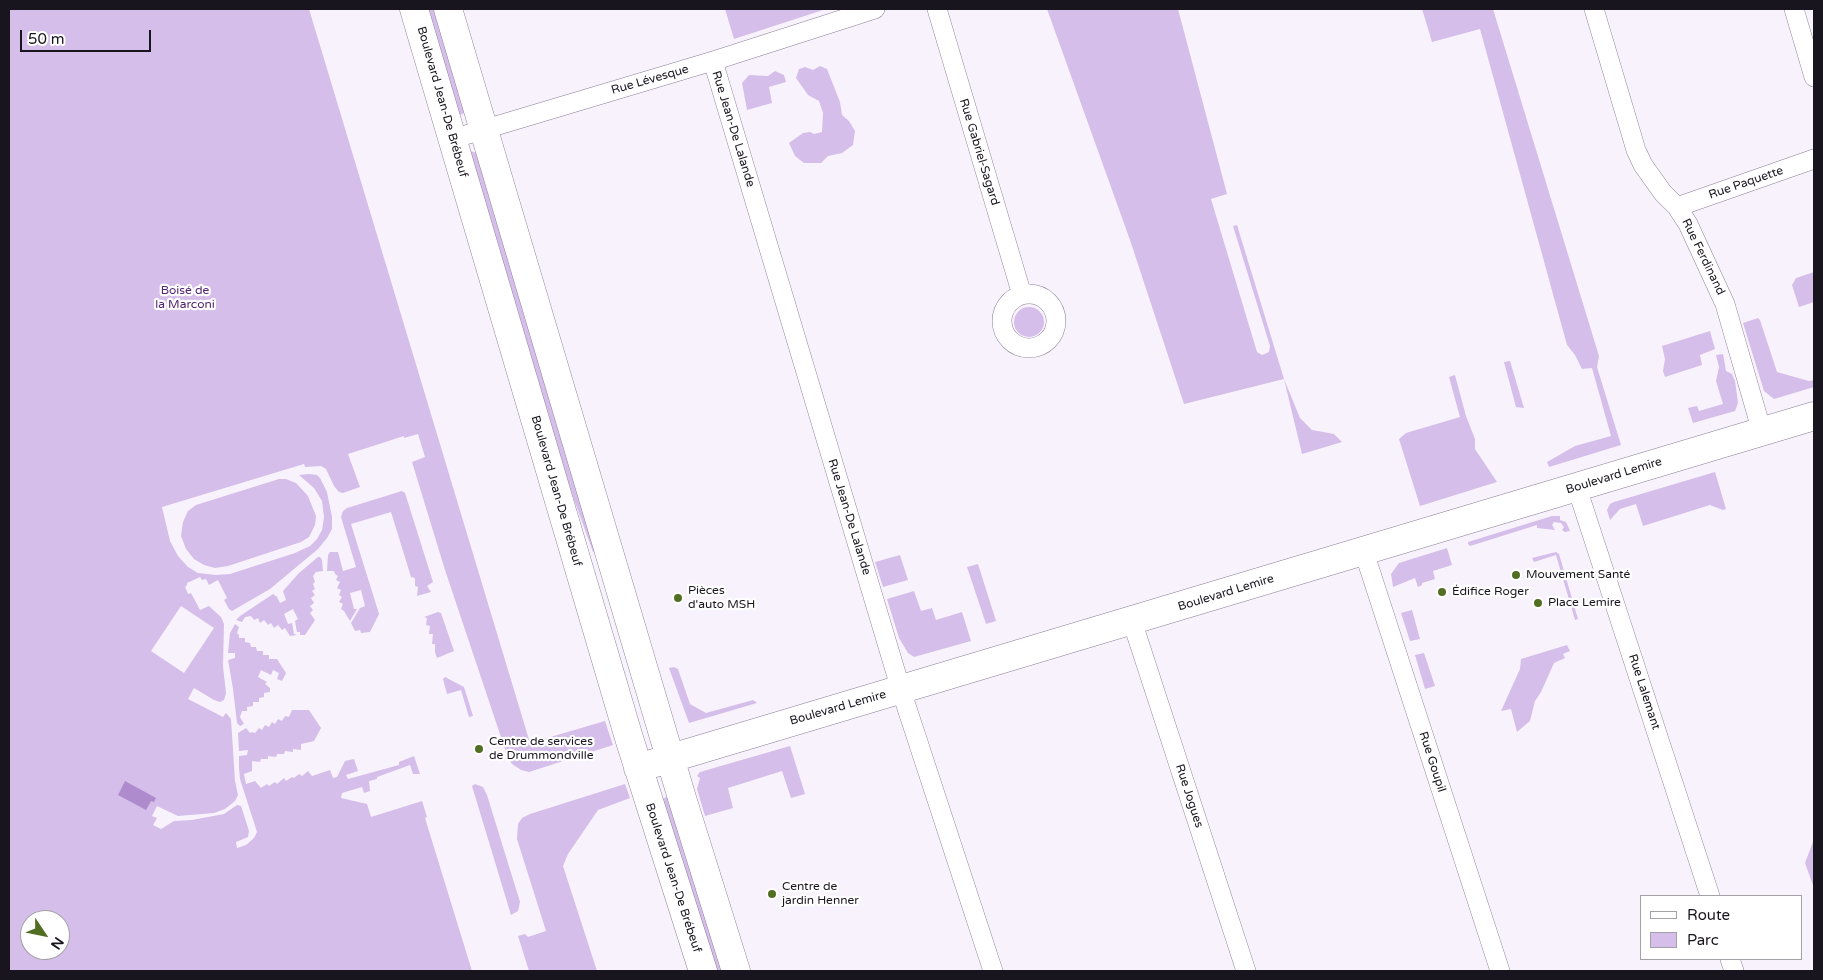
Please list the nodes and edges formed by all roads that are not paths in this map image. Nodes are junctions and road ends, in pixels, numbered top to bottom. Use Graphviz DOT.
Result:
graph roads {
  1 [pos="414,9"];
  2 [pos="448,9"];
  3 [pos="875,9"];
  4 [pos="936,9"];
  5 [pos="1594,9"];
  6 [pos="1794,9"];
  7 [pos="713,62"];
  8 [pos="1814,77"];
  9 [pos="483,129"];
  10 [pos="452,139"];
  11 [pos="1814,159"];
  12 [pos="1677,207"];
  13 [pos="1022,295"];
  14 [pos="1814,416"];
  15 [pos="1762,432"];
  16 [pos="1577,488"];
  17 [pos="1364,552"];
  18 [pos="1132,621"];
  19 [pos="901,690"];
  20 [pos="671,758"];
  21 [pos="638,768"];
  22 [pos="1710,895"];
  23 [pos="703,971"];
  24 [pos="736,971"];
  25 [pos="993,971"];
  26 [pos="1246,971"];
  27 [pos="1500,971"];
  1 -- 10 [label="main road, Boulevard Jean-De Brébeuf"];
  2 -- 9 [label="main road"];
  3 -- 7 [label="street, Rue Lévesque"];
  4 -- 13 [label="street, Rue Gabriel-Sagard"];
  5 -- 12 [label="street, Rue Ferdinand"];
  6 -- 8 [label="street"];
  7 -- 9 [label="street, Rue Lévesque"];
  7 -- 19 [label="street, Rue Jean-De Lalande"];
  9 -- 10 [label="street, Rue Lévesque"];
  9 -- 20 [label="main road"];
  10 -- 21 [label="main road, Boulevard Jean-De Brébeuf"];
  11 -- 12 [label="street, Rue Paquette"];
  12 -- 15 [label="street, Rue Ferdinand"];
  14 -- 15 [label="main road, Boulevard Lemire"];
  15 -- 16 [label="main road, Boulevard Lemire"];
  16 -- 17 [label="main road, Boulevard Lemire"];
  16 -- 22 [label="street, Rue Lalemant"];
  17 -- 18 [label="main road, Boulevard Lemire"];
  17 -- 27 [label="street, Rue Goupil"];
  18 -- 19 [label="main road, Boulevard Lemire"];
  18 -- 26 [label="street, Rue Jogues"];
  19 -- 20 [label="main road, Boulevard Lemire"];
  19 -- 25 [label="street, Rue Jean-De Lalande"];
  20 -- 21 [label="main road, Boulevard Lemire"];
  20 -- 24 [label="main road"];
  21 -- 23 [label="main road, Boulevard Jean-De Brébeuf"];
}
